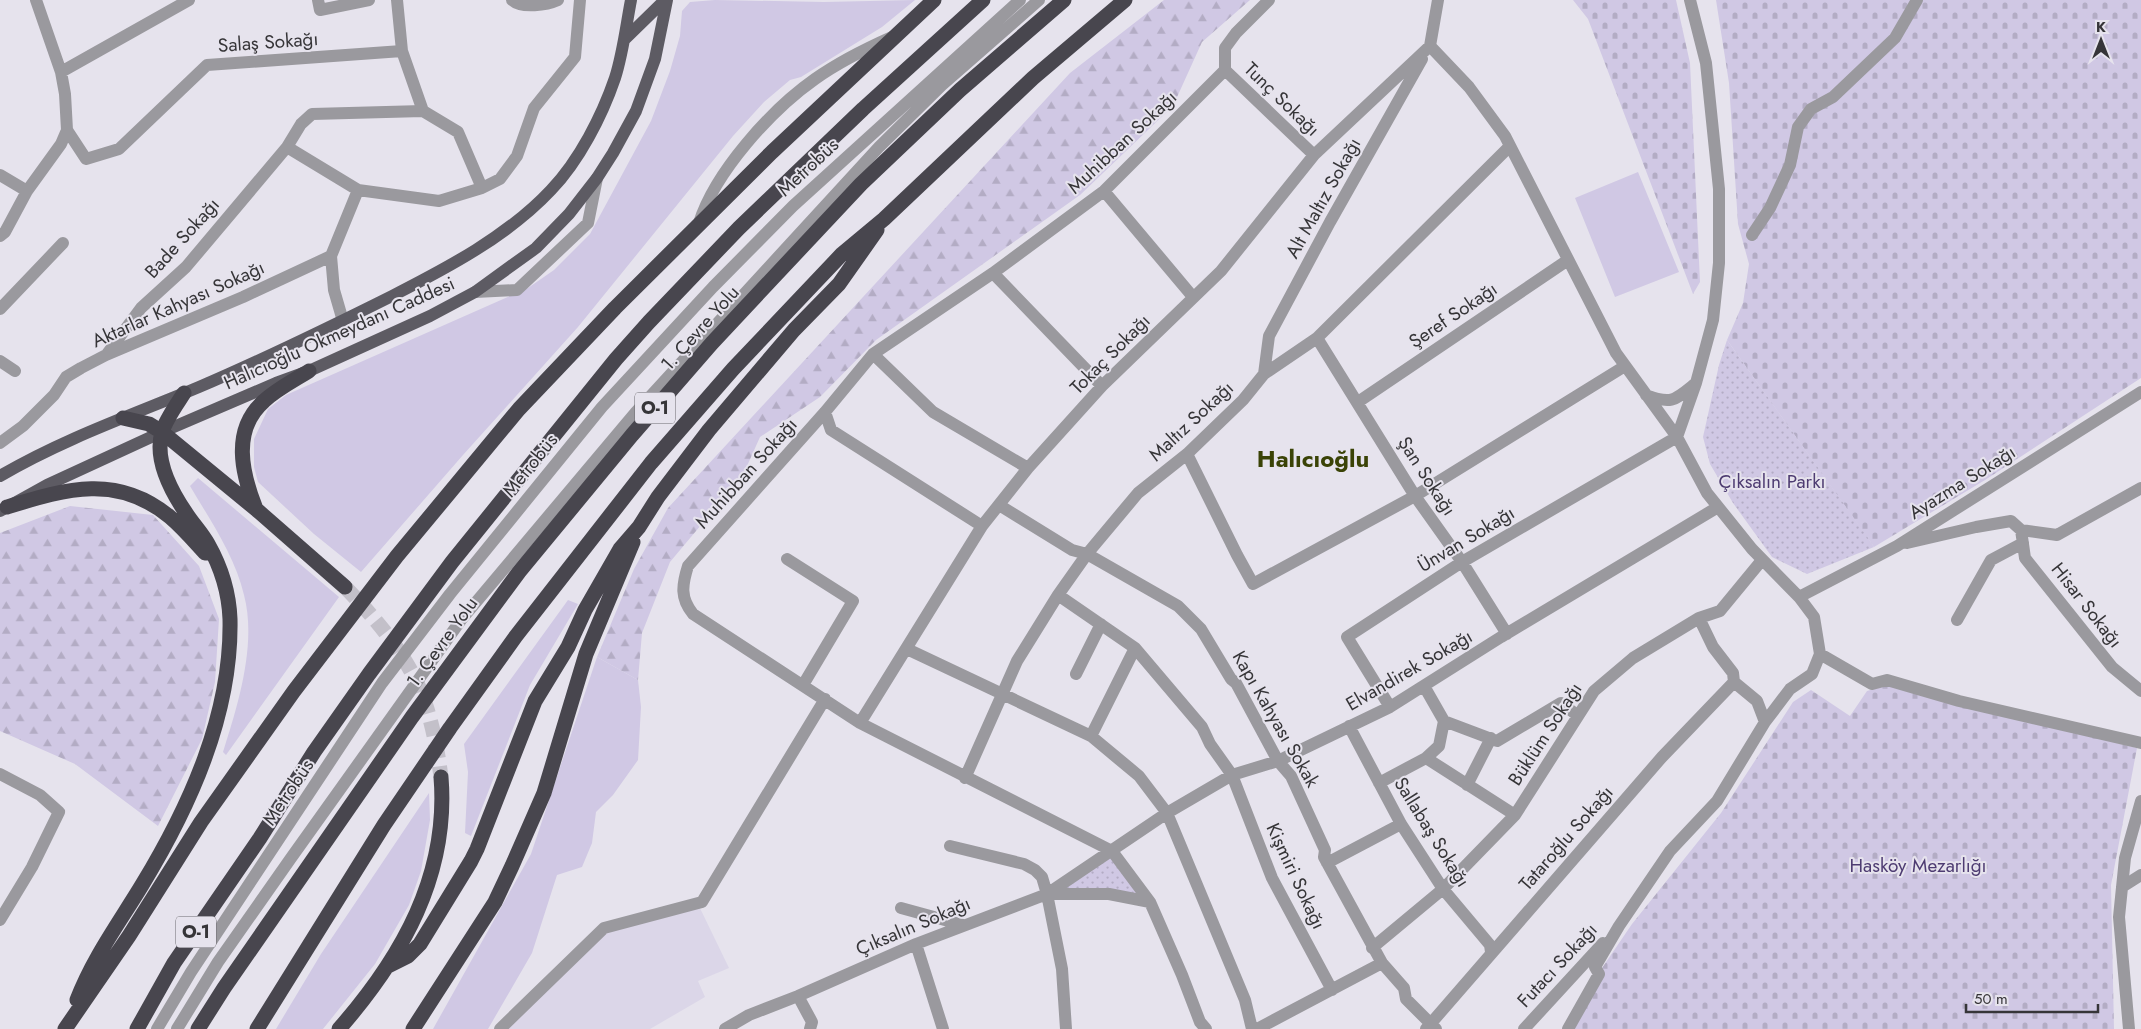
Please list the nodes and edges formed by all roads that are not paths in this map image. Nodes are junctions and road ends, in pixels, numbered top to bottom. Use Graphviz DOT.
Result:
graph roads {
  1 [pos="36,0"];
  2 [pos="189,0"];
  3 [pos="369,0"];
  4 [pos="397,0"];
  5 [pos="512,0"];
  6 [pos="558,0"];
  7 [pos="580,0"];
  8 [pos="631,0"];
  9 [pos="666,0"];
  10 [pos="934,0"];
  11 [pos="983,0"];
  12 [pos="1020,0"];
  13 [pos="1039,0"];
  14 [pos="1064,0"];
  15 [pos="1125,0"];
  16 [pos="1269,0"];
  17 [pos="1438,0"];
  18 [pos="1690,0"];
  19 [pos="1917,0"];
  20 [pos="319,5"];
  21 [pos="894,36"];
  22 [pos="624,40"];
  23 [pos="1430,46"];
  24 [pos="402,51"];
  25 [pos="1225,70"];
  26 [pos="61,72"];
  27 [pos="423,111"];
  28 [pos="67,130"];
  29 [pos="1510,146"];
  30 [pos="286,147"];
  31 [pos="1314,155"];
  32 [pos="0,175"];
  33 [pos="597,178"];
  34 [pos="482,188"];
  35 [pos="358,190"];
  36 [pos="1104,191"];
  37 [pos="27,192"];
  38 [pos="884,219"];
  39 [pos="698,226"];
  40 [pos="1752,235"];
  41 [pos="0,236"];
  42 [pos="63,243"];
  43 [pos="331,256"];
  44 [pos="1568,260"];
  45 [pos="993,274"];
  46 [pos="475,292"];
  47 [pos="1193,297"];
  48 [pos="0,310"];
  49 [pos="343,321"];
  50 [pos="1317,338"];
  51 [pos="873,354"];
  52 [pos="106,355"];
  53 [pos="0,361"];
  54 [pos="1625,366"];
  55 [pos="15,371"];
  56 [pos="308,371"];
  57 [pos="1264,374"];
  58 [pos="1696,383"];
  59 [pos="1102,386"];
  60 [pos="2141,392"];
  61 [pos="184,393"];
  62 [pos="1646,395"];
  63 [pos="1358,402"];
  64 [pos="825,412"];
  65 [pos="123,418"];
  66 [pos="162,432"];
  67 [pos="1677,437"];
  68 [pos="0,443"];
  69 [pos="1186,454"];
  70 [pos="1028,468"];
  71 [pos="0,476"];
  72 [pos="2141,488"];
  73 [pos="1415,496"];
  74 [pos="999,505"];
  75 [pos="1718,507"];
  76 [pos="3,509"];
  77 [pos="257,510"];
  78 [pos="982,526"];
  79 [pos="639,527"];
  80 [pos="2022,537"];
  81 [pos="1897,546"];
  82 [pos="1087,554"];
  83 [pos="787,560"];
  84 [pos="1762,560"];
  85 [pos="1462,562"];
  86 [pos="219,567"];
  87 [pos="345,587"];
  88 [pos="1058,595"];
  89 [pos="1799,597"];
  90 [pos="1699,618"];
  91 [pos="1957,620"];
  92 [pos="1101,624"];
  93 [pos="1506,634"];
  94 [pos="907,648"];
  95 [pos="1135,648"];
  96 [pos="1820,654"];
  97 [pos="1076,674"];
  98 [pos="1734,682"];
  99 [pos="802,685"];
  100 [pos="1424,686"];
  101 [pos="2141,691"];
  102 [pos="1003,694"];
  103 [pos="825,699"];
  104 [pos="1390,707"];
  105 [pos="1577,715"];
  106 [pos="1444,721"];
  107 [pos="1765,722"];
  108 [pos="860,724"];
  109 [pos="1349,726"];
  110 [pos="1091,736"];
  111 [pos="1491,738"];
  112 [pos="2141,743"];
  113 [pos="1426,758"];
  114 [pos="1278,760"];
  115 [pos="0,774"];
  116 [pos="1232,775"];
  117 [pos="441,777"];
  118 [pos="965,778"];
  119 [pos="1379,783"];
  120 [pos="1467,785"];
  121 [pos="2141,800"];
  122 [pos="1167,812"];
  123 [pos="1515,815"];
  124 [pos="1401,824"];
  125 [pos="950,846"];
  126 [pos="1112,851"];
  127 [pos="1327,863"];
  128 [pos="2141,875"];
  129 [pos="2122,888"];
  130 [pos="1443,889"];
  131 [pos="1047,894"];
  132 [pos="1150,902"];
  133 [pos="901,908"];
  134 [pos="0,920"];
  135 [pos="963,925"];
  136 [pos="1619,926"];
  137 [pos="916,944"];
  138 [pos="1372,948"];
  139 [pos="1491,952"];
  140 [pos="1382,963"];
  141 [pos="388,966"];
  142 [pos="1332,990"];
  143 [pos="798,996"];
  144 [pos="66,1027"];
  145 [pos="1431,1027"];
  146 [pos="137,1029"];
  147 [pos="157,1029"];
  148 [pos="177,1029"];
  149 [pos="198,1029"];
  150 [pos="258,1029"];
  151 [pos="339,1029"];
  152 [pos="413,1029"];
  153 [pos="500,1029"];
  154 [pos="724,1029"];
  155 [pos="810,1029"];
  156 [pos="942,1029"];
  157 [pos="1066,1029"];
  158 [pos="1206,1029"];
  159 [pos="1252,1029"];
  160 [pos="1257,1029"];
  161 [pos="1524,1029"];
  162 [pos="1568,1029"];
  163 [pos="2128,1029"];
  1 -- 26 [label="street"];
  2 -- 26 [label="street"];
  3 -- 20 [label="street"];
  4 -- 24 [label="street"];
  5 -- 6 [label="street"];
  7 -- 34 [label="street"];
  8 -- 22 [label="main road, Halıcıoğlu Okmeydanı Caddesi"];
  9 -- 22 [label="main road"];
  9 -- 33 [label="main road, Halıcıoğlu Okmeydanı Caddesi"];
  10 -- 21 [label="highway"];
  11 -- 146 [label="highway, 1. Çevre Yolu / O-1"];
  12 -- 147 [label="street, Metrobüs"];
  13 -- 148 [label="street, Metrobüs"];
  14 -- 149 [label="highway, 1. Çevre Yolu / O-1"];
  15 -- 38 [label="highway"];
  16 -- 25 [label="street"];
  17 -- 23 [label="street, Alt Maltız Sokağı"];
  18 -- 58 [label="street"];
  19 -- 40 [label="street"];
  21 -- 39 [label="highway"];
  21 -- 39 [label="street"];
  22 -- 49 [label="main road, Halıcıoğlu Okmeydanı Caddesi"];
  23 -- 29 [label="street"];
  23 -- 31 [label="street, Tokaç Sokağı"];
  23 -- 57 [label="street, Alt Maltız Sokağı"];
  24 -- 27 [label="street"];
  24 -- 28 [label="street, Salaş Sokağı"];
  25 -- 31 [label="street, Tunç Sokağı"];
  25 -- 36 [label="street, Muhibban Sokağı"];
  26 -- 28 [label="street"];
  27 -- 30 [label="street, Bade Sokağı"];
  27 -- 34 [label="street"];
  28 -- 37 [label="street"];
  29 -- 44 [label="street"];
  29 -- 50 [label="street, Maltız Sokağı"];
  30 -- 35 [label="street"];
  30 -- 52 [label="street, Bade Sokağı"];
  31 -- 47 [label="street, Tokaç Sokağı"];
  32 -- 37 [label="street"];
  33 -- 46 [label="main road, Halıcıoğlu Okmeydanı Caddesi"];
  33 -- 46 [label="street"];
  34 -- 35 [label="street"];
  35 -- 43 [label="street"];
  36 -- 45 [label="street, Muhibban Sokağı"];
  36 -- 47 [label="street"];
  37 -- 41 [label="street"];
  38 -- 79 [label="highway"];
  38 -- 150 [label="highway"];
  39 -- 144 [label="highway"];
  42 -- 48 [label="street"];
  43 -- 49 [label="street"];
  43 -- 52 [label="street, Aktarlar Kahyası Sokağı"];
  44 -- 54 [label="street"];
  44 -- 63 [label="street, Şeref Sokağı"];
  45 -- 51 [label="street, Muhibban Sokağı"];
  45 -- 59 [label="street"];
  46 -- 56 [label="main road, Halıcıoğlu Okmeydanı Caddesi"];
  47 -- 59 [label="street, Tokaç Sokağı"];
  49 -- 61 [label="main road, Halıcıoğlu Okmeydanı Caddesi"];
  50 -- 57 [label="street, Maltız Sokağı"];
  50 -- 63 [label="street, Şan Sokağı"];
  51 -- 64 [label="street, Muhibban Sokağı"];
  51 -- 70 [label="street"];
  52 -- 68 [label="street, Aktarlar Kahyası Sokağı"];
  53 -- 55 [label="street"];
  54 -- 62 [label="street"];
  54 -- 73 [label="street"];
  56 -- 66 [label="main road, Halıcıoğlu Okmeydanı Caddesi"];
  56 -- 77 [label="highway"];
  57 -- 69 [label="street, Maltız Sokağı"];
  58 -- 62 [label="street"];
  58 -- 67 [label="street"];
  59 -- 70 [label="street, Tokaç Sokağı"];
  60 -- 81 [label="street, Ayazma Sokağı"];
  61 -- 65 [label="main road, Halıcıoğlu Okmeydanı Caddesi"];
  61 -- 66 [label="highway"];
  62 -- 67 [label="street"];
  63 -- 73 [label="street, Şan Sokağı"];
  64 -- 78 [label="street"];
  64 -- 99 [label="street, Muhibban Sokağı"];
  65 -- 66 [label="highway"];
  65 -- 71 [label="main road, Halıcıoğlu Okmeydanı Caddesi"];
  66 -- 76 [label="main road, Halıcıoğlu Okmeydanı Caddesi"];
  66 -- 77 [label="highway"];
  66 -- 86 [label="highway"];
  67 -- 75 [label="street"];
  67 -- 85 [label="street, Ünvan Sokağı"];
  69 -- 73 [label="street"];
  69 -- 82 [label="street, Maltız Sokağı"];
  70 -- 74 [label="street, Tokaç Sokağı"];
  72 -- 80 [label="street"];
  73 -- 85 [label="street, Şan Sokağı"];
  74 -- 78 [label="street, Tokaç Sokağı"];
  74 -- 82 [label="street, Kapı Kahyası Sokak"];
  75 -- 84 [label="street"];
  75 -- 93 [label="street, Elvandirek Sokağı"];
  76 -- 86 [label="highway"];
  77 -- 87 [label="highway"];
  78 -- 94 [label="street, Tokaç Sokağı"];
  79 -- 141 [label="highway"];
  79 -- 152 [label="highway"];
  80 -- 81 [label="street"];
  80 -- 91 [label="street"];
  80 -- 101 [label="street, Hisar Sokağı"];
  81 -- 89 [label="street, Ayazma Sokağı"];
  82 -- 88 [label="street, Maltız Sokağı"];
  82 -- 114 [label="street, Kapı Kahyası Sokak"];
  83 -- 99 [label="street"];
  84 -- 89 [label="street"];
  84 -- 90 [label="street, Büklüm Sokağı"];
  85 -- 93 [label="street, Şan Sokağı"];
  85 -- 104 [label="street, Ünvan Sokağı"];
  86 -- 144 [label="highway"];
  88 -- 92 [label="street, Kişmiri Sokağı"];
  88 -- 102 [label="street, Maltız Sokağı"];
  89 -- 96 [label="street"];
  90 -- 98 [label="street"];
  90 -- 105 [label="street, Büklüm Sokağı"];
  92 -- 95 [label="street, Kişmiri Sokağı"];
  92 -- 97 [label="street"];
  93 -- 100 [label="street, Elvandirek Sokağı"];
  94 -- 102 [label="street"];
  94 -- 108 [label="street, Tokaç Sokağı"];
  95 -- 110 [label="street"];
  95 -- 116 [label="street, Kişmiri Sokağı"];
  96 -- 107 [label="street"];
  96 -- 112 [label="street"];
  98 -- 107 [label="street"];
  98 -- 139 [label="street, Tataroğlu Sokağı"];
  99 -- 103 [label="street, Muhibban Sokağı"];
  100 -- 104 [label="street, Elvandirek Sokağı"];
  100 -- 106 [label="street"];
  102 -- 110 [label="street"];
  102 -- 118 [label="street, Maltız Sokağı"];
  103 -- 108 [label="street, Muhibban Sokağı"];
  103 -- 153 [label="street"];
  104 -- 109 [label="street, Elvandirek Sokağı"];
  105 -- 111 [label="street"];
  105 -- 123 [label="street, Büklüm Sokağı"];
  106 -- 111 [label="street"];
  106 -- 113 [label="street"];
  107 -- 136 [label="street"];
  108 -- 118 [label="street, Muhibban Sokağı"];
  109 -- 114 [label="street, Elvandirek Sokağı"];
  109 -- 119 [label="street, Sallabaş Sokağı"];
  110 -- 122 [label="street"];
  111 -- 120 [label="street"];
  113 -- 119 [label="street"];
  113 -- 120 [label="street"];
  114 -- 116 [label="street, Elvandirek Sokağı"];
  114 -- 127 [label="street, Kapı Kahyası Sokak"];
  115 -- 134 [label="street"];
  116 -- 122 [label="street, Elvandirek Sokağı"];
  116 -- 142 [label="street, Kişmiri Sokağı"];
  117 -- 141 [label="highway"];
  118 -- 126 [label="street, Muhibban Sokağı"];
  119 -- 124 [label="street, Sallabaş Sokağı"];
  120 -- 123 [label="street"];
  121 -- 129 [label="street"];
  122 -- 126 [label="street, Elvandirek Sokağı"];
  122 -- 159 [label="street"];
  123 -- 130 [label="street, Büklüm Sokağı"];
  124 -- 127 [label="street"];
  124 -- 130 [label="street, Sallabaş Sokağı"];
  125 -- 131 [label="street"];
  126 -- 131 [label="street, Çıksalın Sokağı"];
  126 -- 132 [label="street"];
  127 -- 138 [label="street, Kapı Kahyası Sokak"];
  128 -- 129 [label="street"];
  129 -- 163 [label="street"];
  130 -- 138 [label="street, Büklüm Sokağı"];
  130 -- 139 [label="street, Sallabaş Sokağı"];
  131 -- 132 [label="street"];
  131 -- 135 [label="street, Çıksalın Sokağı"];
  131 -- 157 [label="street"];
  132 -- 158 [label="street"];
  133 -- 135 [label="street"];
  135 -- 137 [label="street, Çıksalın Sokağı"];
  136 -- 161 [label="street, Futacı Sokağı"];
  136 -- 162 [label="street"];
  137 -- 143 [label="street, Çıksalın Sokağı"];
  137 -- 156 [label="street"];
  138 -- 140 [label="street, Kapı Kahyası Sokak"];
  139 -- 145 [label="street, Tataroğlu Sokağı"];
  140 -- 142 [label="street"];
  140 -- 145 [label="street, Kapı Kahyası Sokak"];
  141 -- 151 [label="highway"];
  142 -- 160 [label="street"];
  143 -- 154 [label="street, Çıksalın Sokağı"];
  143 -- 155 [label="street"];
}
